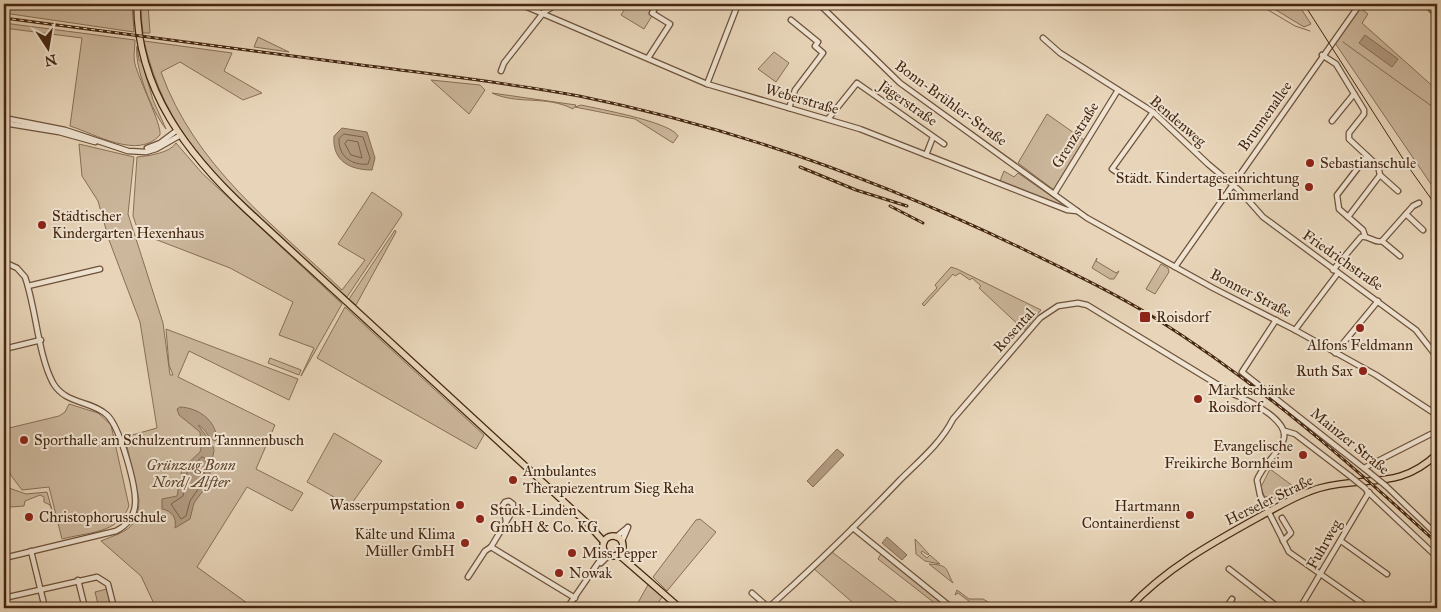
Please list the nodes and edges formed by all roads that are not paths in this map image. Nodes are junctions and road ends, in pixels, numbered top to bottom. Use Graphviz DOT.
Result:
graph roads {
  1 [pos="137,4"];
  2 [pos="520,4"];
  3 [pos="557,4"];
  4 [pos="650,4"];
  5 [pos="738,4"];
  6 [pos="819,4"];
  7 [pos="1360,4"];
  8 [pos="1426,4"];
  9 [pos="544,12"];
  10 [pos="1437,16"];
  11 [pos="790,20"];
  12 [pos="1043,38"];
  13 [pos="1322,55"];
  14 [pos="648,58"];
  15 [pos="501,71"];
  16 [pos="708,84"];
  17 [pos="1118,90"];
  18 [pos="1354,94"];
  19 [pos="789,108"];
  20 [pos="1153,112"];
  21 [pos="4,118"];
  22 [pos="828,119"];
  23 [pos="4,122"];
  24 [pos="1332,122"];
  25 [pos="64,132"];
  26 [pos="177,134"];
  27 [pos="933,137"];
  28 [pos="944,144"];
  29 [pos="926,155"];
  30 [pos="1367,156"];
  31 [pos="1380,175"];
  32 [pos="1127,179"];
  33 [pos="1232,185"];
  34 [pos="1398,191"];
  35 [pos="1054,194"];
  36 [pos="1419,202"];
  37 [pos="1078,211"];
  38 [pos="1406,214"];
  39 [pos="1348,217"];
  40 [pos="1423,230"];
  41 [pos="1365,236"];
  42 [pos="1382,241"];
  43 [pos="1400,256"];
  44 [pos="4,262"];
  45 [pos="1175,268"];
  46 [pos="100,270"];
  47 [pos="1333,270"];
  48 [pos="1338,273"];
  49 [pos="28,286"];
  50 [pos="1378,300"];
  51 [pos="1276,320"];
  52 [pos="1295,330"];
  53 [pos="41,340"];
  54 [pos="4,348"];
  55 [pos="1335,353"];
  56 [pos="1437,357"];
  57 [pos="1437,416"];
  58 [pos="1285,431"];
  59 [pos="1437,434"];
  60 [pos="1437,454"];
  61 [pos="1364,468"];
  62 [pos="1367,491"];
  63 [pos="1268,512"];
  64 [pos="1282,518"];
  65 [pos="506,521"];
  66 [pos="853,528"];
  67 [pos="1437,534"];
  68 [pos="616,537"];
  69 [pos="606,540"];
  70 [pos="622,541"];
  71 [pos="1283,541"];
  72 [pos="1341,541"];
  73 [pos="491,547"];
  74 [pos="31,551"];
  75 [pos="620,553"];
  76 [pos="607,554"];
  77 [pos="1437,557"];
  78 [pos="4,558"];
  79 [pos="1229,569"];
  80 [pos="1387,574"];
  81 [pos="1321,576"];
  82 [pos="468,577"];
  83 [pos="78,580"];
  84 [pos="40,589"];
  85 [pos="752,593"];
  86 [pos="4,598"];
  87 [pos="575,598"];
  88 [pos="1232,599"];
  89 [pos="45,608"];
  90 [pos="85,608"];
  91 [pos="114,608"];
  92 [pos="567,608"];
  93 [pos="680,608"];
  94 [pos="769,608"];
  95 [pos="952,608"];
  96 [pos="1128,608"];
  97 [pos="1226,608"];
  98 [pos="1279,608"];
  99 [pos="1300,608"];
  100 [pos="1369,608"];
  1 -- 26 [label="main road"];
  2 -- 9 [label="street, Weberstraße"];
  3 -- 9 [label="street"];
  4 -- 14 [label="street"];
  5 -- 16 [label="street"];
  6 -- 35 [label="street, Bonn-Brühler-Straße"];
  7 -- 13 [label="street, Brunnenallee"];
  8 -- 10 [label="street"];
  9 -- 14 [label="street, Weberstraße"];
  9 -- 15 [label="street"];
  11 -- 19 [label="street"];
  12 -- 17 [label="street, Bendenweg"];
  13 -- 18 [label="street"];
  13 -- 33 [label="street, Brunnenallee"];
  14 -- 16 [label="street, Weberstraße"];
  16 -- 19 [label="street, Weberstraße"];
  17 -- 20 [label="street, Bendenweg"];
  17 -- 35 [label="street, Grenzstraße"];
  18 -- 24 [label="street"];
  18 -- 30 [label="street"];
  19 -- 22 [label="street, Weberstraße"];
  20 -- 32 [label="street"];
  20 -- 33 [label="street, Bendenweg"];
  21 -- 25 [label="street"];
  22 -- 27 [label="street, Jägerstraße"];
  22 -- 29 [label="street, Weberstraße"];
  23 -- 25 [label="street"];
  25 -- 26 [label="street"];
  26 -- 69 [label="main road"];
  27 -- 28 [label="street, Jägerstraße"];
  27 -- 29 [label="street"];
  29 -- 37 [label="street, Weberstraße"];
  30 -- 31 [label="street"];
  30 -- 39 [label="street"];
  31 -- 34 [label="street"];
  31 -- 39 [label="street"];
  33 -- 45 [label="street, Brunnenallee"];
  33 -- 47 [label="street, Friedrichstraße"];
  35 -- 37 [label="street, Bonner Straße"];
  36 -- 38 [label="street"];
  37 -- 45 [label="street, Bonner Straße"];
  38 -- 40 [label="street"];
  38 -- 42 [label="street"];
  39 -- 41 [label="street"];
  41 -- 42 [label="street"];
  41 -- 47 [label="street"];
  42 -- 43 [label="street"];
  44 -- 49 [label="street"];
  45 -- 51 [label="street, Bonner Straße"];
  46 -- 49 [label="street"];
  47 -- 48 [label="street, Friedrichstraße"];
  48 -- 50 [label="street, Friedrichstraße"];
  48 -- 52 [label="street"];
  49 -- 53 [label="street"];
  50 -- 55 [label="street"];
  50 -- 56 [label="street, Friedrichstraße"];
  51 -- 52 [label="street, Bonner Straße"];
  51 -- 61 [label="street, Mainzer Straße"];
  52 -- 55 [label="street, Bonner Straße"];
  53 -- 54 [label="street"];
  53 -- 74 [label="street"];
  55 -- 57 [label="street, Bonner Straße"];
  58 -- 62 [label="street, Rosental, bridge"];
  58 -- 63 [label="street"];
  58 -- 66 [label="street, Rosental"];
  59 -- 61 [label="street"];
  60 -- 63 [label="main road, Herseler Straße"];
  61 -- 67 [label="street, Mainzer Straße, bridge"];
  62 -- 72 [label="street, Fuhrweg"];
  62 -- 77 [label="street, Rosental"];
  63 -- 71 [label="street"];
  63 -- 96 [label="main road, Herseler Straße"];
  64 -- 71 [label="street"];
  65 -- 73 [label="street"];
  66 -- 94 [label="street, Rosental"];
  66 -- 95 [label="street"];
  68 -- 69 [label="main road"];
  68 -- 70 [label="main road"];
  68 -- 70 [label="street"];
  69 -- 76 [label="main road"];
  70 -- 75 [label="main road"];
  71 -- 81 [label="street"];
  72 -- 80 [label="street"];
  72 -- 81 [label="street, Fuhrweg"];
  73 -- 82 [label="street"];
  73 -- 87 [label="street"];
  74 -- 78 [label="street"];
  74 -- 84 [label="street"];
  75 -- 76 [label="main road"];
  75 -- 93 [label="main road"];
  76 -- 87 [label="street"];
  79 -- 98 [label="street"];
  81 -- 99 [label="street, Fuhrweg"];
  81 -- 100 [label="street"];
  83 -- 84 [label="street"];
  83 -- 90 [label="street"];
  83 -- 91 [label="street"];
  84 -- 86 [label="street"];
  84 -- 89 [label="street"];
  85 -- 94 [label="street"];
  87 -- 92 [label="street"];
  88 -- 97 [label="street"];
}
